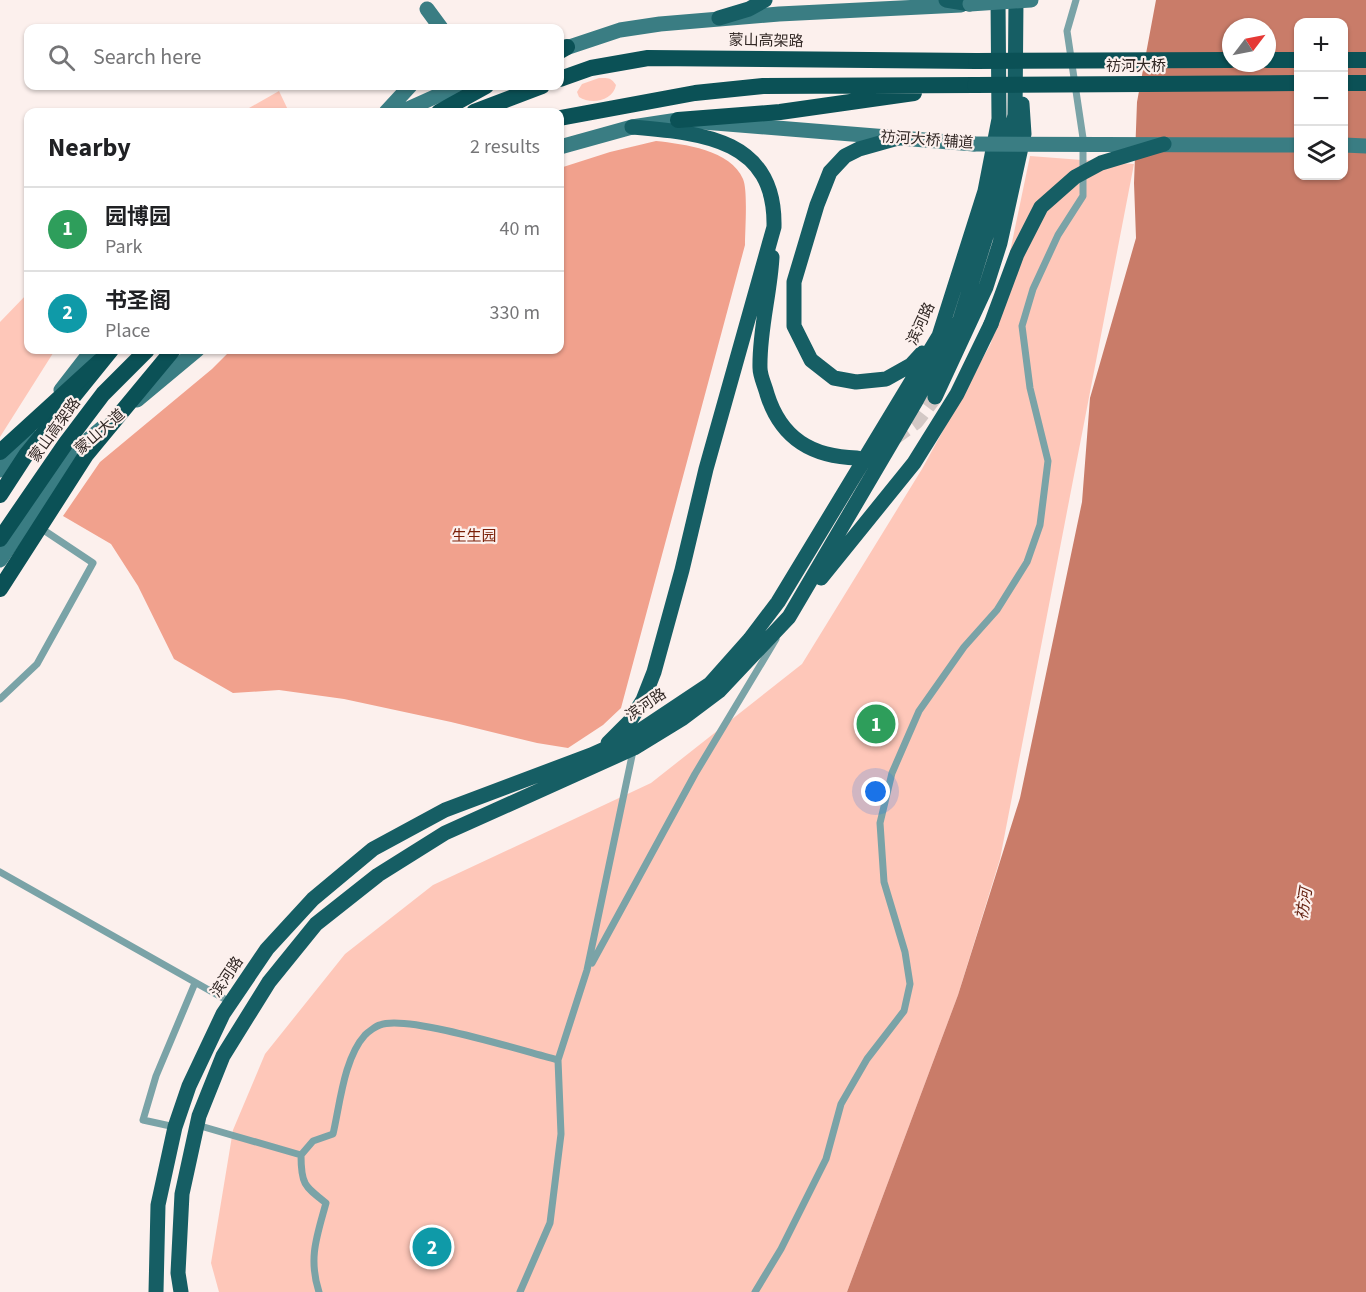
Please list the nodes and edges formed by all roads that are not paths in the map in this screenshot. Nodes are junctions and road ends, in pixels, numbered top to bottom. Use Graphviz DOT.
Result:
graph roads {
  1 [pos="765,0"];
  2 [pos="946,0"];
  3 [pos="998,0"];
  4 [pos="1016,0"];
  5 [pos="1031,0"];
  6 [pos="1076,0"];
  7 [pos="970,4"];
  8 [pos="719,18"];
  9 [pos="426,24"];
  10 [pos="438,24"];
  11 [pos="564,48"];
  12 [pos="1222,60"];
  13 [pos="1276,60"];
  14 [pos="1294,60"];
  15 [pos="1348,60"];
  16 [pos="1366,60"];
  17 [pos="976,61"];
  18 [pos="1016,75"];
  19 [pos="564,78"];
  20 [pos="1294,83"];
  21 [pos="1348,83"];
  22 [pos="1366,83"];
  23 [pos="975,85"];
  24 [pos="406,90"];
  25 [pos="450,90"];
  26 [pos="479,90"];
  27 [pos="532,90"];
  28 [pos="390,108"];
  29 [pos="409,108"];
  30 [pos="446,108"];
  31 [pos="484,108"];
  32 [pos="564,117"];
  33 [pos="678,120"];
  34 [pos="632,127"];
  35 [pos="898,138"];
  36 [pos="1164,144"];
  37 [pos="1294,145"];
  38 [pos="564,146"];
  39 [pos="1348,146"];
  40 [pos="1366,146"];
  41 [pos="774,227"];
  42 [pos="939,336"];
  43 [pos="100,354"];
  44 [pos="100,354"];
  45 [pos="100,354"];
  46 [pos="143,354"];
  47 [pos="170,354"];
  48 [pos="192,354"];
  49 [pos="935,397"];
  50 [pos="0,452"];
  51 [pos="857,458"];
  52 [pos="0,470"];
  53 [pos="0,495"];
  54 [pos="27,519"];
  55 [pos="0,539"];
  56 [pos="0,560"];
  57 [pos="0,589"];
  58 [pos="789,617"];
  59 [pos="0,699"];
  60 [pos="634,748"];
  61 [pos="591,755"];
  62 [pos="0,872"];
  63 [pos="587,970"];
  64 [pos="195,983"];
  65 [pos="231,1003"];
  66 [pos="558,1060"];
  67 [pos="197,1125"];
  68 [pos="175,1127"];
  69 [pos="301,1155"];
  70 [pos="156,1292"];
  71 [pos="181,1292"];
  72 [pos="319,1292"];
  73 [pos="520,1292"];
  74 [pos="755,1292"];
  1 -- 8 [label="main road"];
  2 -- 7 [label="main road"];
  3 -- 42 [label="main road, 滨河路"];
  4 -- 18 [label="main road, 滨河路"];
  5 -- 7 [label="main road, bridge"];
  6 -- 74 [label="lane"];
  7 -- 8 [label="main road"];
  8 -- 11 [label="main road"];
  9 -- 10 [label="main road"];
  12 -- 17 [label="highway, 祊河大桥, bridge"];
  13 -- 14 [label="highway"];
  15 -- 16 [label="highway"];
  17 -- 19 [label="highway, 蒙山高架路"];
  18 -- 49 [label="main road"];
  18 -- 58 [label="main road, 滨河路"];
  20 -- 23 [label="highway, 祊河大桥, bridge"];
  21 -- 22 [label="highway"];
  23 -- 32 [label="highway"];
  23 -- 33 [label="highway"];
  24 -- 28 [label="main road"];
  25 -- 29 [label="main road"];
  26 -- 30 [label="highway"];
  27 -- 31 [label="highway"];
  33 -- 34 [label="main road, 祊河大桥 辅道"];
  33 -- 35 [label="main road, 祊河大桥 辅道"];
  34 -- 38 [label="main road, 祊河大桥 辅道"];
  34 -- 41 [label="main road"];
  35 -- 36 [label="main road, 祊河大桥 辅道, bridge"];
  35 -- 42 [label="main road"];
  36 -- 37 [label="main road, 祊河大桥 辅道, bridge"];
  36 -- 58 [label="main road, bridge"];
  39 -- 40 [label="main road"];
  41 -- 51 [label="main road"];
  41 -- 61 [label="main road"];
  42 -- 61 [label="main road, 滨河路"];
  43 -- 50 [label="highway, bridge"];
  44 -- 52 [label="main road"];
  45 -- 53 [label="highway, 蒙山高架路, bridge"];
  46 -- 55 [label="highway, 蒙山高架路"];
  47 -- 57 [label="highway, bridge"];
  48 -- 54 [label="main road, 蒙山大道"];
  54 -- 56 [label="main road, 蒙山大道"];
  54 -- 59 [label="lane"];
  58 -- 60 [label="main road, 滨河路"];
  58 -- 63 [label="lane"];
  60 -- 63 [label="lane"];
  60 -- 67 [label="main road, 滨河路"];
  61 -- 65 [label="main road, 滨河路"];
  62 -- 64 [label="lane"];
  63 -- 66 [label="lane"];
  64 -- 65 [label="lane"];
  64 -- 68 [label="lane"];
  65 -- 68 [label="main road, 滨河路"];
  66 -- 69 [label="lane"];
  66 -- 73 [label="lane"];
  67 -- 69 [label="lane"];
  67 -- 71 [label="main road, 滨河路"];
  68 -- 70 [label="main road, 滨河路"];
  69 -- 72 [label="lane"];
}
